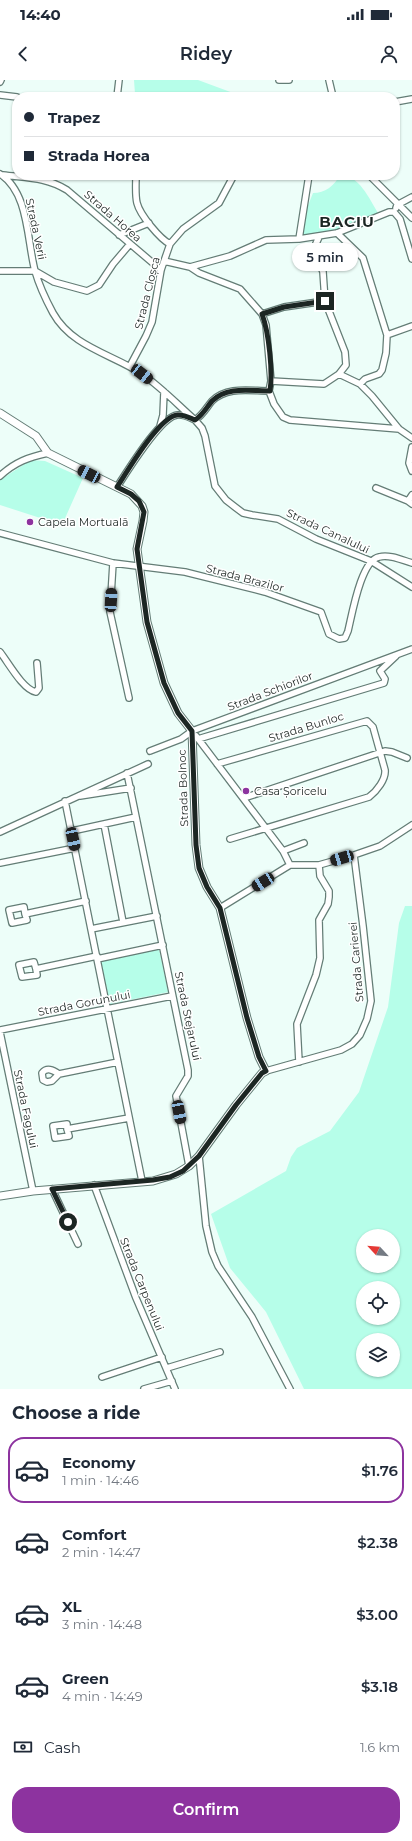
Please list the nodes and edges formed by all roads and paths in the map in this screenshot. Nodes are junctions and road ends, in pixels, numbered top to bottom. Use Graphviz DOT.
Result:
graph roads {
  1 [pos="119,80"];
  2 [pos="279,80"];
  3 [pos="289,80"];
  4 [pos="330,80"];
  5 [pos="118,92"];
  6 [pos="332,92"];
  7 [pos="0,94"];
  8 [pos="12,96"];
  9 [pos="412,99"];
  10 [pos="400,101"];
  11 [pos="1,174"];
  12 [pos="12,175"];
  13 [pos="46,180"];
  14 [pos="136,180"];
  15 [pos="231,180"];
  16 [pos="308,180"];
  17 [pos="374,180"];
  18 [pos="412,197"];
  19 [pos="397,205"];
  20 [pos="394,212"];
  21 [pos="412,218"];
  22 [pos="149,223"];
  23 [pos="336,233"];
  24 [pos="119,235"];
  25 [pos="319,237"];
  26 [pos="299,239"];
  27 [pos="130,244"];
  28 [pos="170,244"];
  29 [pos="412,259"];
  30 [pos="164,261"];
  31 [pos="190,267"];
  32 [pos="161,270"];
  33 [pos="0,271"];
  34 [pos="35,271"];
  35 [pos="325,301"];
  36 [pos="262,314"];
  37 [pos="412,326"];
  38 [pos="387,335"];
  39 [pos="130,366"];
  40 [pos="339,374"];
  41 [pos="271,381"];
  42 [pos="360,384"];
  43 [pos="270,391"];
  44 [pos="164,392"];
  45 [pos="0,413"];
  46 [pos="195,420"];
  47 [pos="160,426"];
  48 [pos="399,429"];
  49 [pos="412,438"];
  50 [pos="412,447"];
  51 [pos="48,453"];
  52 [pos="412,471"];
  53 [pos="0,476"];
  54 [pos="117,487"];
  55 [pos="376,488"];
  56 [pos="412,495"];
  57 [pos="410,503"];
  58 [pos="0,533"];
  59 [pos="370,562"];
  60 [pos="113,563"];
  61 [pos="412,563"];
  62 [pos="139,567"];
  63 [pos="412,586"];
  64 [pos="412,649"];
  65 [pos="0,652"];
  66 [pos="400,653"];
  67 [pos="37,663"];
  68 [pos="129,698"];
  69 [pos="192,731"];
  70 [pos="198,739"];
  71 [pos="150,751"];
  72 [pos="381,753"];
  73 [pos="407,758"];
  74 [pos="148,764"];
  75 [pos="217,764"];
  76 [pos="127,773"];
  77 [pos="131,788"];
  78 [pos="75,796"];
  79 [pos="244,798"];
  80 [pos="65,801"];
  81 [pos="136,817"];
  82 [pos="104,824"];
  83 [pos="412,825"];
  84 [pos="265,827"];
  85 [pos="72,831"];
  86 [pos="0,832"];
  87 [pos="230,839"];
  88 [pos="304,843"];
  89 [pos="75,848"];
  90 [pos="283,851"];
  91 [pos="354,855"];
  92 [pos="0,863"];
  93 [pos="290,865"];
  94 [pos="318,865"];
  95 [pos="86,901"];
  96 [pos="220,908"];
  97 [pos="25,914"];
  98 [pos="156,916"];
  99 [pos="123,922"];
  100 [pos="91,929"];
  101 [pos="162,945"];
  102 [pos="97,957"];
  103 [pos="36,969"];
  104 [pos="172,996"];
  105 [pos="107,1009"];
  106 [pos="0,1031"];
  107 [pos="118,1062"];
  108 [pos="300,1062"];
  109 [pos="266,1071"];
  110 [pos="59,1074"];
  111 [pos="129,1118"];
  112 [pos="68,1129"];
  113 [pos="199,1156"];
  114 [pos="189,1166"];
  115 [pos="142,1182"];
  116 [pos="94,1185"];
  117 [pos="52,1189"];
  118 [pos="33,1190"];
  119 [pos="0,1196"];
  120 [pos="78,1244"];
  121 [pos="220,1352"];
  122 [pos="162,1357"];
  123 [pos="167,1368"];
  124 [pos="102,1377"];
  125 [pos="172,1381"];
  126 [pos="144,1389"];
  127 [pos="175,1389"];
  128 [pos="290,1389"];
  1 -- 5 [label="street"];
  2 -- 3 [label="street"];
  4 -- 6 [label="street"];
  7 -- 8 [label="street"];
  9 -- 10 [label="street"];
  11 -- 12 [label="street, Strada Horea"];
  11 -- 34 [label="street, Strada Verii"];
  13 -- 24 [label="street, Strada Horea"];
  14 -- 22 [label="street"];
  15 -- 28 [label="street, Strada Cloșca"];
  16 -- 26 [label="street"];
  17 -- 19 [label="street"];
  18 -- 19 [label="street"];
  19 -- 20 [label="street"];
  19 -- 21 [label="street"];
  20 -- 23 [label="street"];
  20 -- 29 [label="street"];
  22 -- 24 [label="street"];
  22 -- 28 [label="street"];
  23 -- 25 [label="street"];
  23 -- 38 [label="street"];
  24 -- 27 [label="street, Strada Horea"];
  25 -- 26 [label="street"];
  25 -- 35 [label="street"];
  26 -- 31 [label="street"];
  27 -- 32 [label="street, Strada Horea"];
  27 -- 34 [label="street, Strada Verii"];
  28 -- 30 [label="street, Strada Cloșca"];
  30 -- 31 [label="street"];
  30 -- 32 [label="street, Strada Cloșca"];
  31 -- 36 [label="street"];
  32 -- 39 [label="street, Strada Cloșca"];
  33 -- 34 [label="street"];
  34 -- 39 [label="street, Strada Canalului"];
  35 -- 36 [label="street"];
  35 -- 40 [label="street"];
  36 -- 41 [label="street"];
  37 -- 38 [label="street"];
  38 -- 42 [label="street"];
  39 -- 44 [label="street, Strada Canalului"];
  40 -- 41 [label="street"];
  40 -- 42 [label="street"];
  41 -- 43 [label="street"];
  42 -- 48 [label="street"];
  43 -- 46 [label="street"];
  43 -- 48 [label="street"];
  44 -- 46 [label="street, Strada Canalului"];
  44 -- 47 [label="street"];
  45 -- 51 [label="street"];
  46 -- 47 [label="street"];
  46 -- 59 [label="street, Strada Canalului"];
  47 -- 54 [label="street"];
  48 -- 49 [label="street"];
  50 -- 52 [label="street"];
  51 -- 53 [label="street"];
  51 -- 54 [label="street"];
  54 -- 62 [label="street"];
  55 -- 57 [label="street"];
  56 -- 57 [label="street"];
  58 -- 60 [label="street, Strada Brazilor"];
  59 -- 61 [label="street"];
  59 -- 62 [label="street, Strada Brazilor"];
  59 -- 63 [label="street, Strada Canalului"];
  60 -- 62 [label="street, Strada Brazilor"];
  60 -- 68 [label="street"];
  62 -- 69 [label="street"];
  64 -- 66 [label="street, Strada Schiorilor"];
  65 -- 67 [label="street"];
  66 -- 69 [label="street, Strada Schiorilor"];
  66 -- 70 [label="street, Strada Schiorilor"];
  69 -- 70 [label="street"];
  69 -- 71 [label="street, Strada Schiorilor"];
  69 -- 96 [label="street, Strada Bolnoc"];
  70 -- 75 [label="street"];
  72 -- 73 [label="street"];
  72 -- 75 [label="street, Strada Bunloc"];
  72 -- 79 [label="street"];
  72 -- 84 [label="street, Strada Bunloc"];
  74 -- 76 [label="street"];
  75 -- 79 [label="street"];
  76 -- 77 [label="street, Strada Stejarului"];
  76 -- 78 [label="street"];
  77 -- 78 [label="street"];
  77 -- 81 [label="street, Strada Stejarului"];
  78 -- 80 [label="street"];
  79 -- 84 [label="street"];
  80 -- 85 [label="street"];
  80 -- 86 [label="street"];
  81 -- 82 [label="street"];
  81 -- 98 [label="street, Strada Stejarului"];
  82 -- 85 [label="street"];
  82 -- 99 [label="street"];
  83 -- 91 [label="street"];
  84 -- 87 [label="street, Strada Bunloc"];
  84 -- 90 [label="street"];
  85 -- 89 [label="street"];
  88 -- 90 [label="street"];
  89 -- 92 [label="street"];
  89 -- 95 [label="street"];
  90 -- 93 [label="street"];
  91 -- 94 [label="street"];
  91 -- 108 [label="street, Strada Carierei"];
  93 -- 94 [label="street"];
  93 -- 96 [label="street"];
  94 -- 108 [label="street"];
  95 -- 97 [label="street"];
  95 -- 100 [label="street"];
  96 -- 109 [label="street, Strada Bolnoc"];
  98 -- 99 [label="street"];
  98 -- 101 [label="street, Strada Stejarului"];
  99 -- 100 [label="street"];
  100 -- 102 [label="street"];
  101 -- 102 [label="street"];
  101 -- 104 [label="street, Strada Stejarului"];
  102 -- 103 [label="street"];
  102 -- 105 [label="street"];
  104 -- 105 [label="street, Strada Gorunului"];
  104 -- 114 [label="street, Strada Stejarului"];
  105 -- 106 [label="street, Strada Gorunului"];
  105 -- 107 [label="street"];
  106 -- 118 [label="street, Strada Fagului"];
  107 -- 110 [label="street"];
  107 -- 111 [label="street"];
  108 -- 109 [label="street, Strada Carierei"];
  109 -- 113 [label="street"];
  111 -- 112 [label="street"];
  111 -- 115 [label="street"];
  113 -- 114 [label="street"];
  113 -- 128 [label="street"];
  114 -- 115 [label="street"];
  115 -- 116 [label="street"];
  116 -- 117 [label="street"];
  116 -- 122 [label="street, Strada Carpenului"];
  117 -- 118 [label="street"];
  117 -- 120 [label="street"];
  118 -- 119 [label="street"];
  121 -- 123 [label="street"];
  122 -- 123 [label="street, Strada Carpenului"];
  122 -- 124 [label="street"];
  123 -- 125 [label="street, Strada Carpenului"];
  125 -- 126 [label="street"];
  125 -- 127 [label="street, Strada Carpenului"];
}
